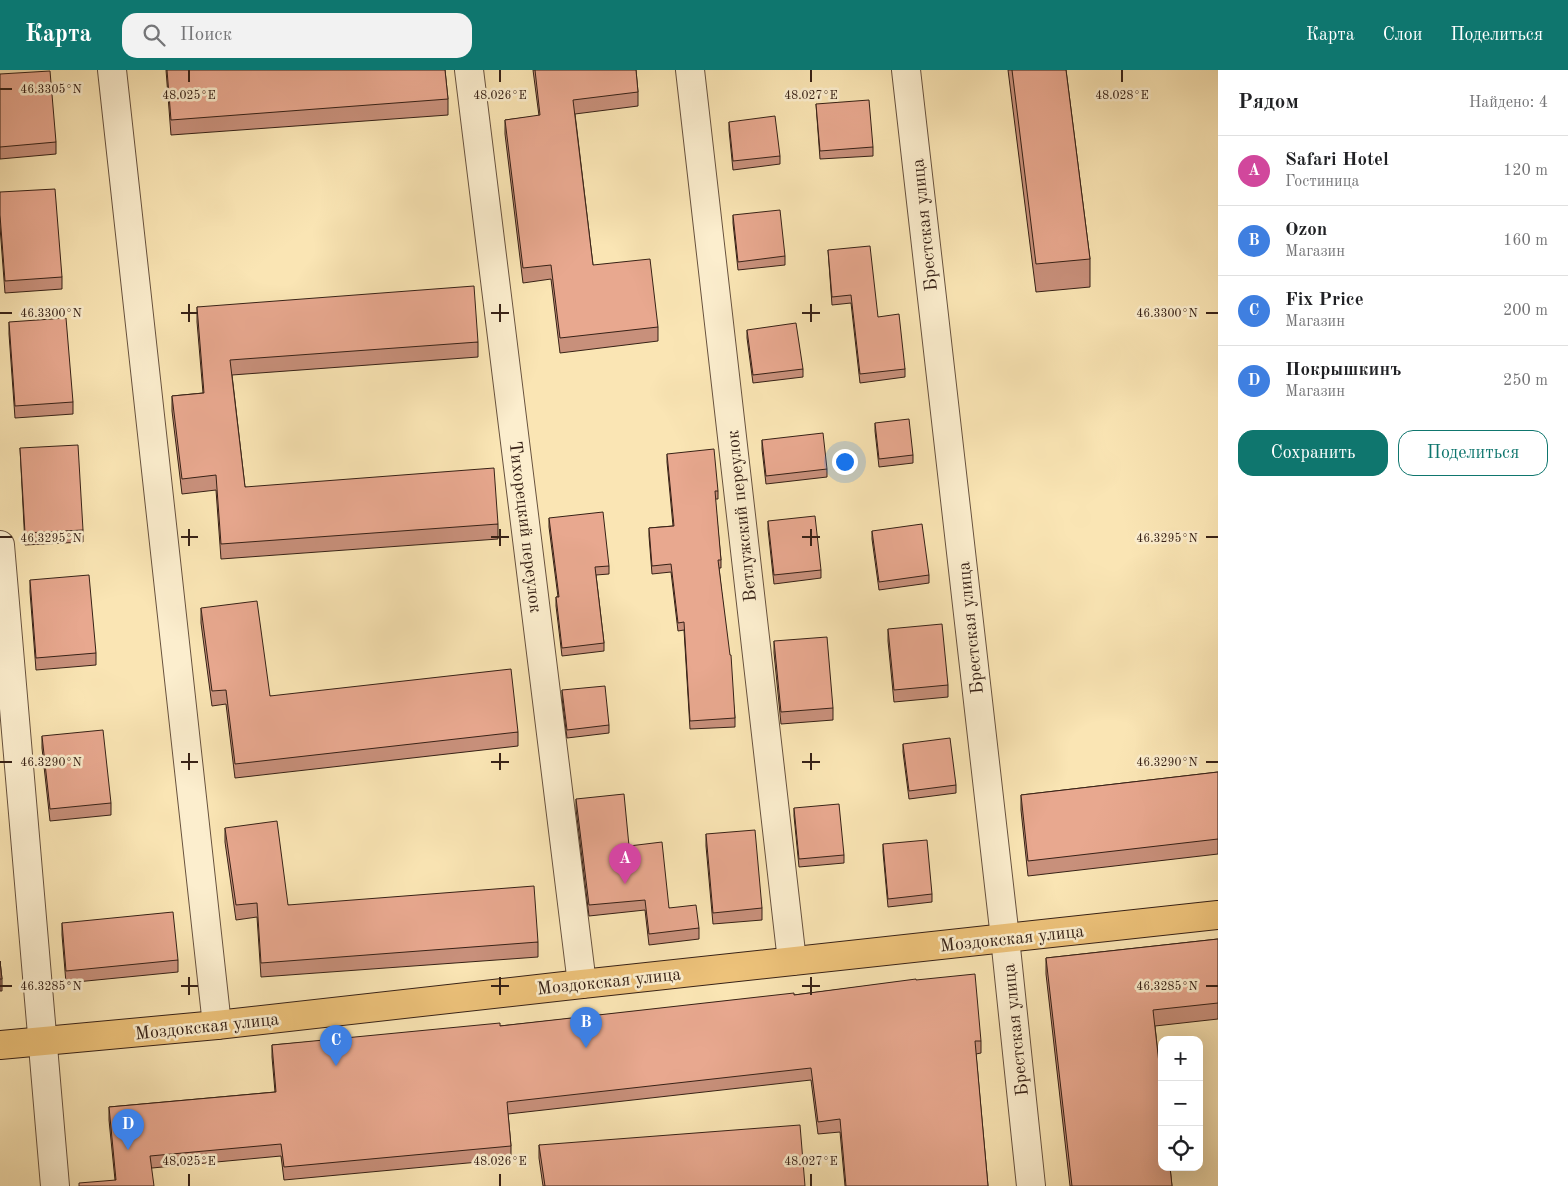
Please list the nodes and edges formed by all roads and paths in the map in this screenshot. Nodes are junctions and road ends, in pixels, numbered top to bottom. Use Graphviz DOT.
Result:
graph roads {
  1 [pos="112,70"];
  2 [pos="469,70"];
  3 [pos="690,70"];
  4 [pos="906,70"];
  5 [pos="0,546"];
  6 [pos="1218,915"];
  7 [pos="1005,938"];
  8 [pos="792,961"];
  9 [pos="582,984"];
  10 [pos="217,1025"];
  11 [pos="44,1042"];
  12 [pos="0,1045"];
  13 [pos="55,1186"];
  14 [pos="1031,1186"];
  1 -- 10 [label="street"];
  2 -- 9 [label="street, Тихорецкий переулок"];
  3 -- 8 [label="street, Ветлужский переулок"];
  4 -- 7 [label="street, Брестская улица"];
  5 -- 11 [label="street"];
  6 -- 7 [label="main road, Моздокская улица"];
  7 -- 8 [label="main road, Моздокская улица"];
  7 -- 14 [label="street, Брестская улица"];
  8 -- 9 [label="main road, Моздокская улица"];
  9 -- 10 [label="main road, Моздокская улица"];
  10 -- 11 [label="main road, Моздокская улица"];
  11 -- 12 [label="main road, Моздокская улица"];
  11 -- 13 [label="street"];
}
